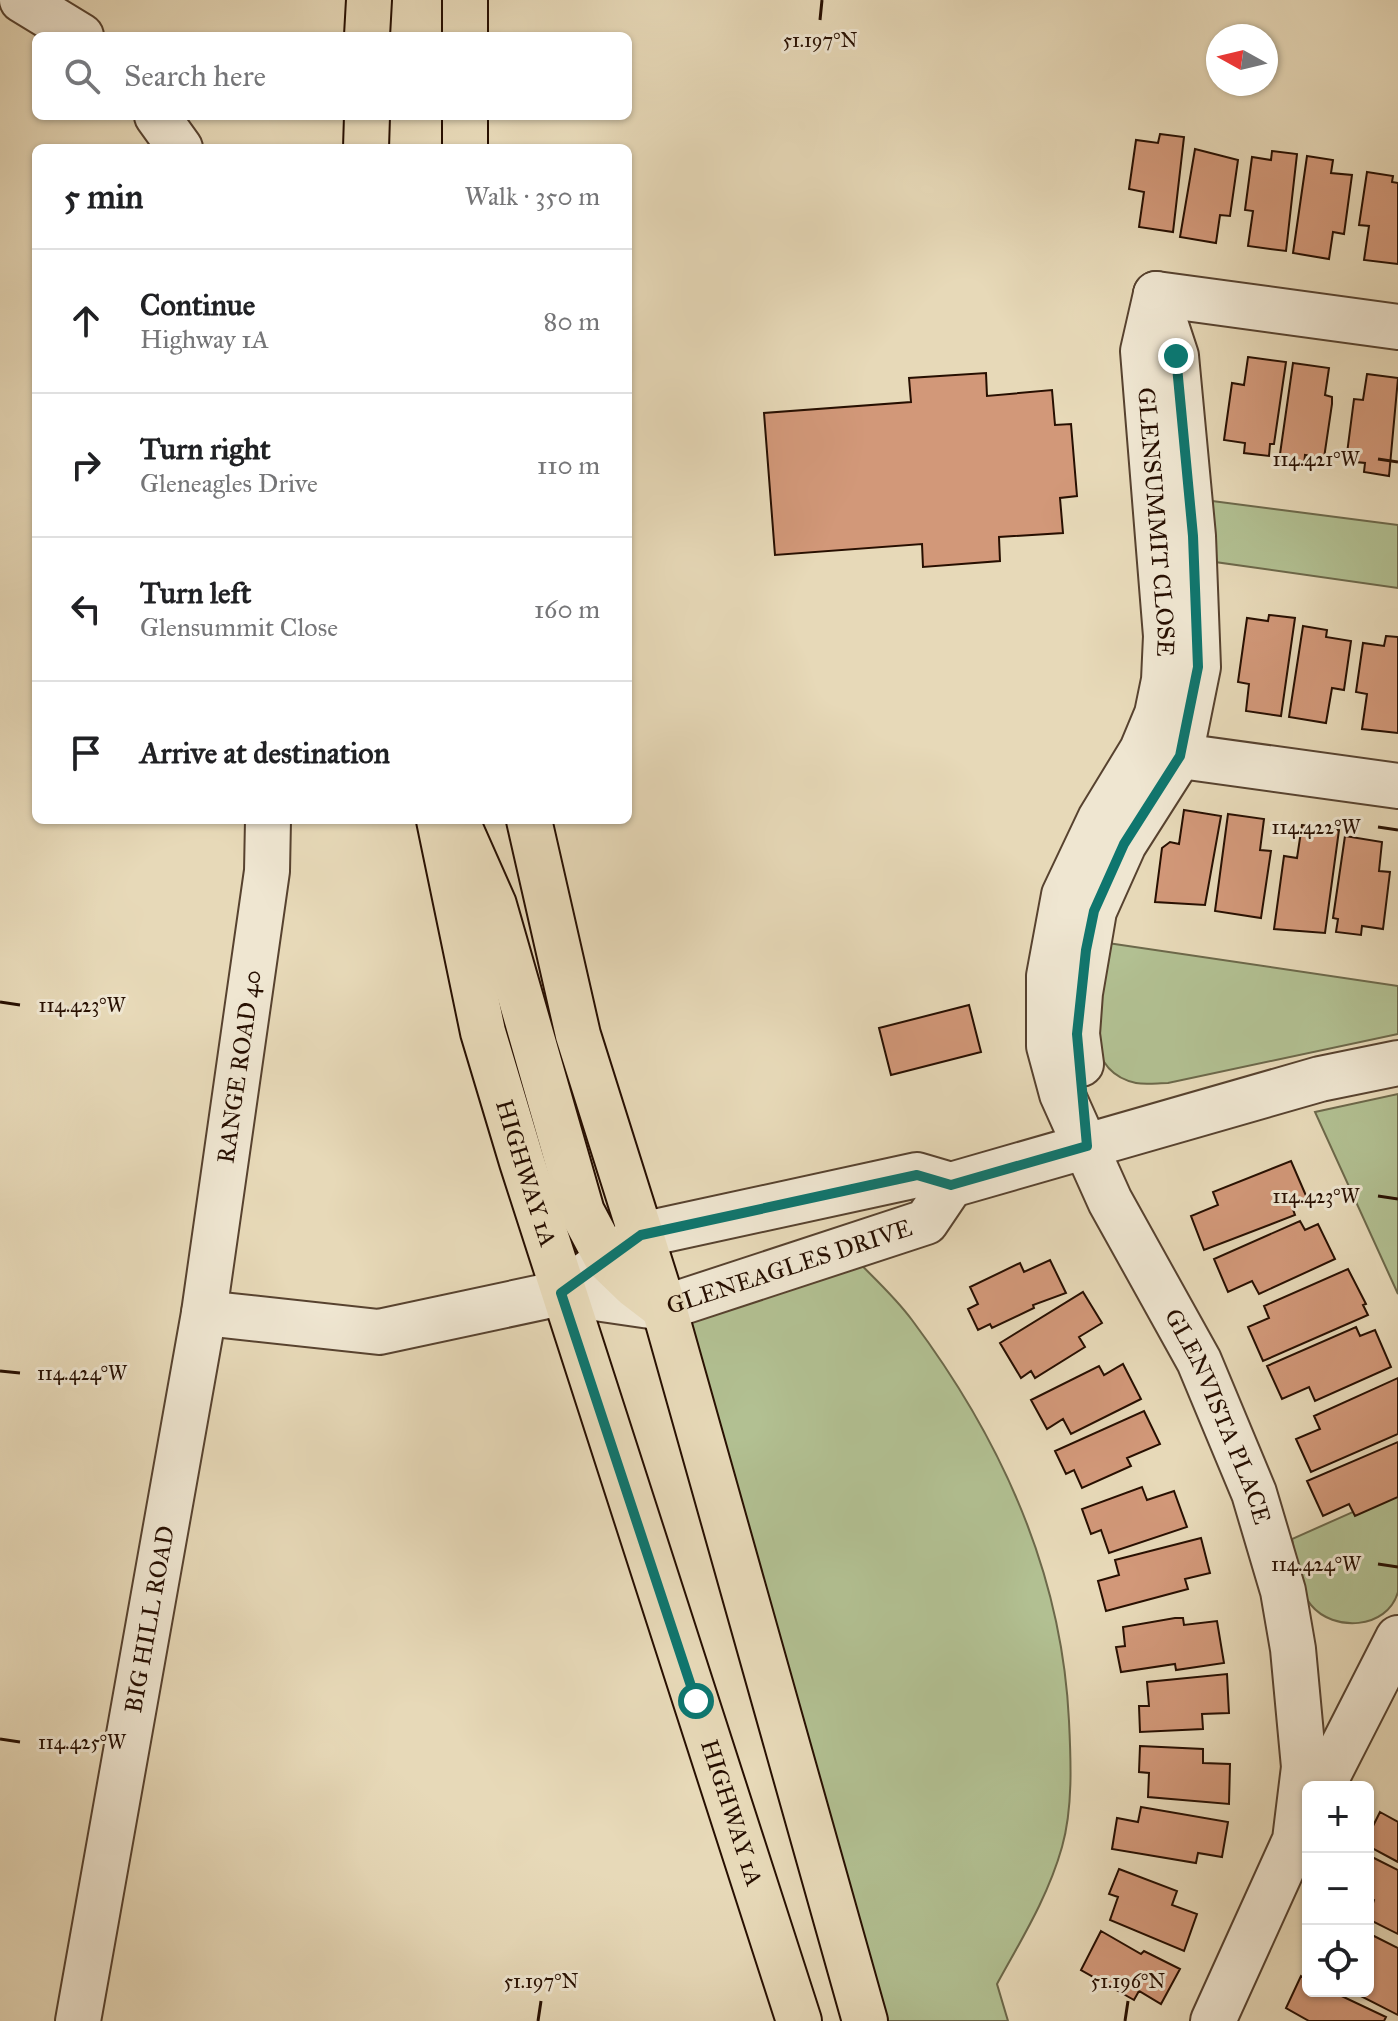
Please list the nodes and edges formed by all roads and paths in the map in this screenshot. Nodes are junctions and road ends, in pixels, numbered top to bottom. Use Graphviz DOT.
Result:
graph roads {
  1 [pos="22,0"];
  2 [pos="369,0"];
  3 [pos="465,0"];
  4 [pos="74,32"];
  5 [pos="367,32"];
  6 [pos="465,32"];
  7 [pos="160,120"];
  8 [pos="367,120"];
  9 [pos="465,120"];
  10 [pos="177,144"];
  11 [pos="366,144"];
  12 [pos="465,144"];
  13 [pos="1398,327"];
  14 [pos="1161,753"];
  15 [pos="1398,786"];
  16 [pos="268,824"];
  17 [pos="440,824"];
  18 [pos="458,824"];
  19 [pos="530,824"];
  20 [pos="1398,1063"];
  21 [pos="1087,1146"];
  22 [pos="951,1185"];
  23 [pos="624,1247"];
  24 [pos="561,1293"];
  25 [pos="664,1308"];
  26 [pos="204,1313"];
  27 [pos="1398,1638"];
  28 [pos="1325,1781"];
  29 [pos="1301,1827"];
  30 [pos="78,2021"];
  31 [pos="799,2021"];
  32 [pos="865,2021"];
  33 [pos="1213,2021"];
  1 -- 4 [label="street"];
  2 -- 5 [label="main road"];
  3 -- 6 [label="main road"];
  7 -- 10 [label="street"];
  8 -- 11 [label="main road"];
  9 -- 12 [label="main road"];
  13 -- 14 [label="street, GLENSUMMIT CLOSE"];
  14 -- 15 [label="street"];
  14 -- 21 [label="street, GLENSUMMIT CLOSE"];
  16 -- 26 [label="street, RANGE ROAD 40"];
  17 -- 24 [label="main road, HIGHWAY 1A"];
  18 -- 23 [label="main road"];
  19 -- 23 [label="main road"];
  20 -- 21 [label="street, GLENEAGLES DRIVE"];
  21 -- 22 [label="street, GLENEAGLES DRIVE"];
  21 -- 29 [label="street, GLENVISTA PLACE"];
  22 -- 23 [label="street, GLENEAGLES DRIVE"];
  22 -- 25 [label="street, GLENEAGLES DRIVE"];
  23 -- 24 [label="street, GLENEAGLES DRIVE"];
  23 -- 25 [label="main road"];
  24 -- 25 [label="street, GLENEAGLES DRIVE"];
  24 -- 26 [label="street, GLENEAGLES DRIVE"];
  24 -- 31 [label="main road, HIGHWAY 1A"];
  25 -- 32 [label="main road"];
  26 -- 30 [label="street, BIG HILL ROAD"];
  27 -- 28 [label="street"];
  29 -- 33 [label="street, GLENVISTA PLACE"];
}
